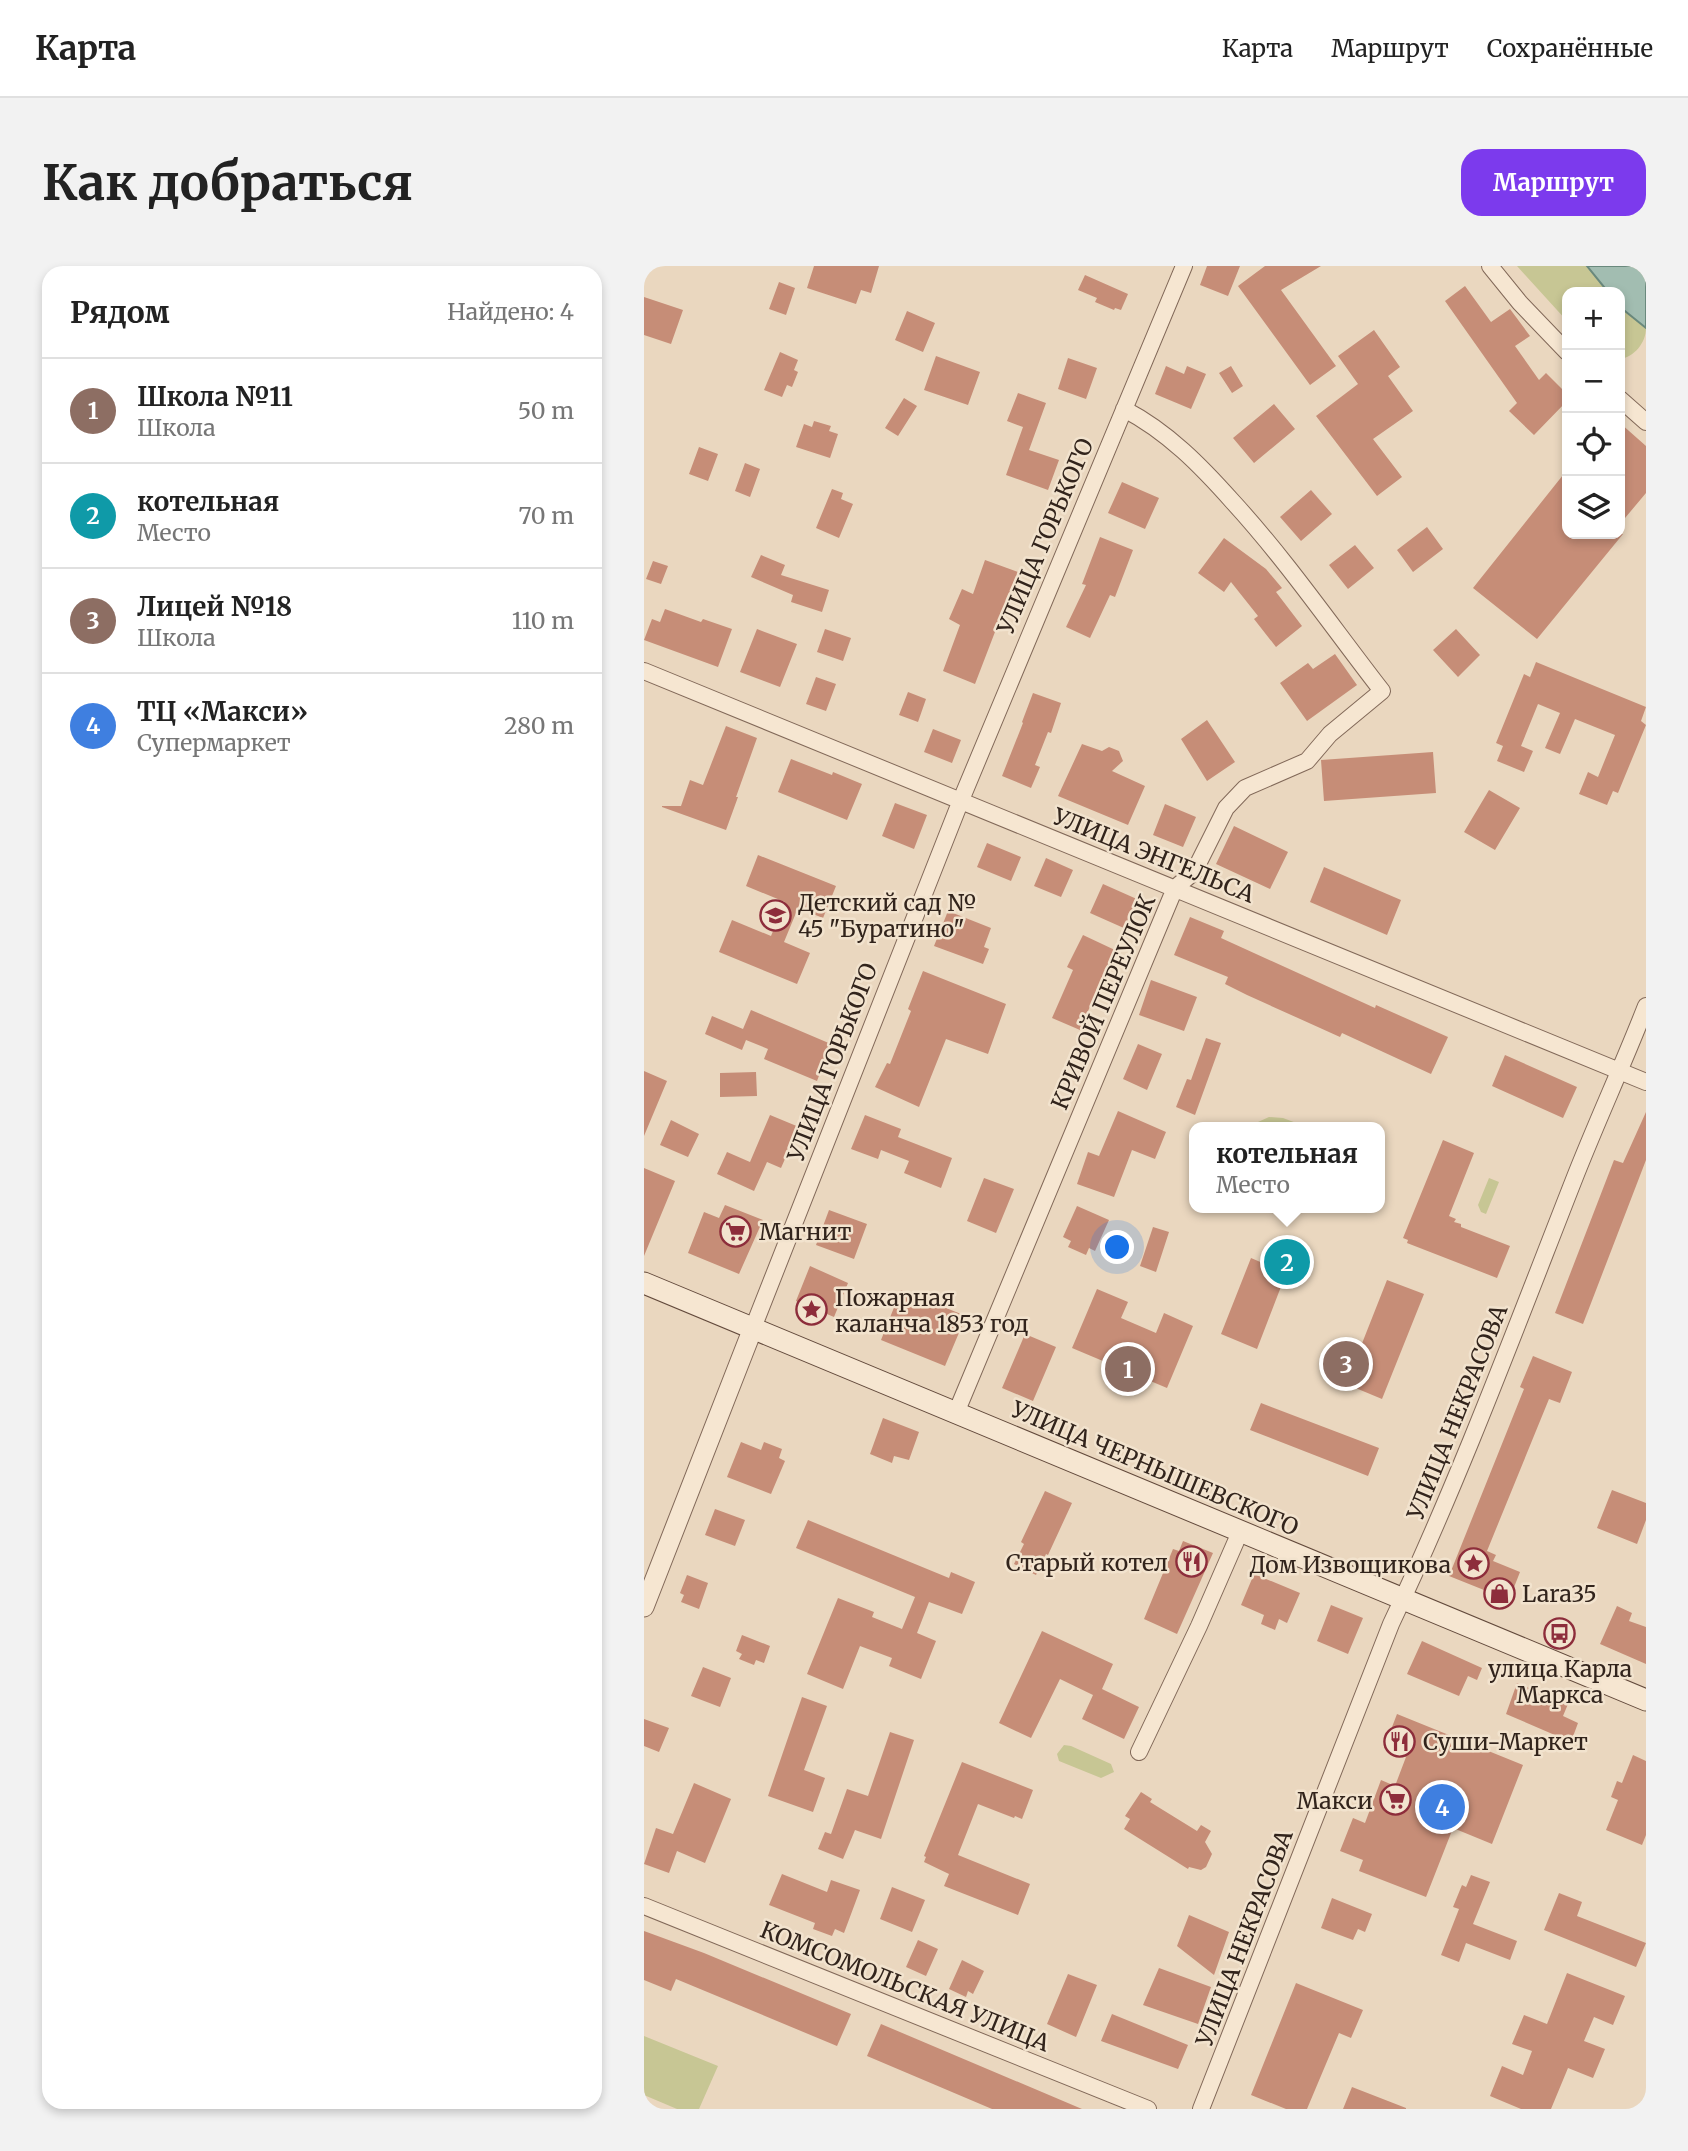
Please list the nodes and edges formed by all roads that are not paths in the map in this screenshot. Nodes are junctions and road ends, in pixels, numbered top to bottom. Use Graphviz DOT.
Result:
graph roads {
  1 [pos="1184,266"];
  2 [pos="1490,266"];
  3 [pos="1565,350"];
  4 [pos="1625,403"];
  5 [pos="1124,409"];
  6 [pos="1646,422"];
  7 [pos="644,671"];
  8 [pos="961,800"];
  9 [pos="1175,888"];
  10 [pos="1646,1006"];
  11 [pos="1620,1070"];
  12 [pos="1646,1082"];
  13 [pos="644,1283"];
  14 [pos="754,1328"];
  15 [pos="956,1413"];
  16 [pos="1240,1532"];
  17 [pos="1403,1599"];
  18 [pos="644,1607"];
  19 [pos="1646,1700"];
  20 [pos="1139,1752"];
  21 [pos="644,1906"];
  22 [pos="1148,2109"];
  23 [pos="1201,2109"];
  1 -- 5 [label="street, УЛИЦА ГОРЬКОГО"];
  2 -- 3 [label="street"];
  4 -- 6 [label="street"];
  5 -- 8 [label="street, УЛИЦА ГОРЬКОГО"];
  5 -- 9 [label="street, КРИВОЙ ПЕРЕУЛОК"];
  7 -- 8 [label="street, УЛИЦА ЭНГЕЛЬСА"];
  8 -- 9 [label="street, УЛИЦА ЭНГЕЛЬСА"];
  8 -- 14 [label="street, УЛИЦА ГОРЬКОГО"];
  9 -- 11 [label="street, УЛИЦА ЭНГЕЛЬСА"];
  9 -- 15 [label="street, КРИВОЙ ПЕРЕУЛОК"];
  10 -- 11 [label="street, УЛИЦА НЕКРАСОВА"];
  11 -- 12 [label="street, УЛИЦА ЭНГЕЛЬСА"];
  11 -- 17 [label="street, УЛИЦА НЕКРАСОВА"];
  13 -- 14 [label="main road, УЛИЦА ЧЕРНЫШЕВСКОГО"];
  14 -- 15 [label="main road, УЛИЦА ЧЕРНЫШЕВСКОГО"];
  14 -- 18 [label="street, УЛИЦА ГОРЬКОГО"];
  15 -- 16 [label="main road, УЛИЦА ЧЕРНЫШЕВСКОГО"];
  16 -- 17 [label="main road, УЛИЦА ЧЕРНЫШЕВСКОГО"];
  16 -- 20 [label="street"];
  17 -- 19 [label="main road, УЛИЦА ЧЕРНЫШЕВСКОГО"];
  17 -- 23 [label="street, УЛИЦА НЕКРАСОВА"];
  21 -- 22 [label="street, КОМСОМОЛЬСКАЯ УЛИЦА"];
}
